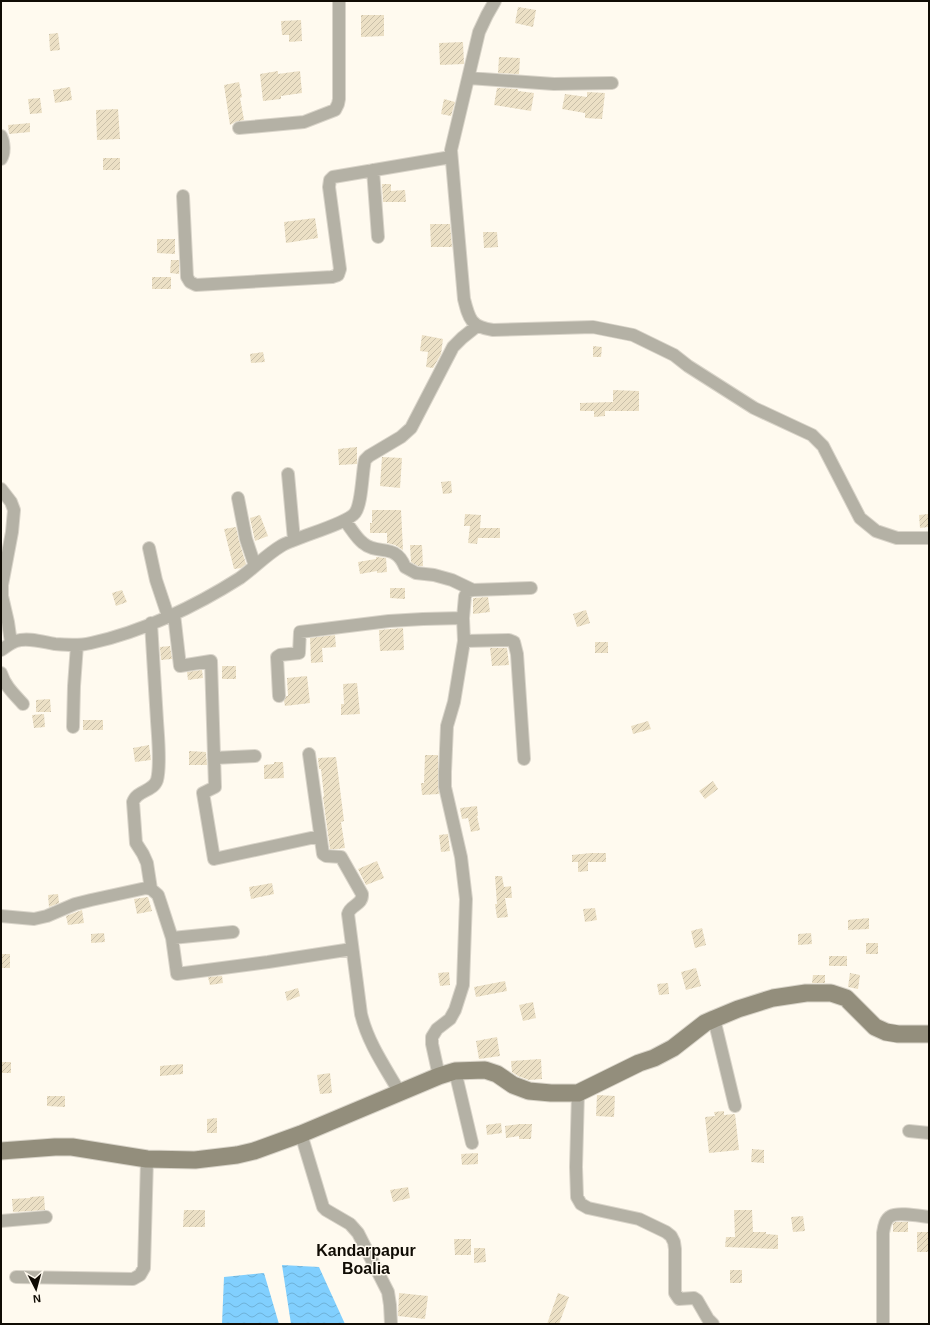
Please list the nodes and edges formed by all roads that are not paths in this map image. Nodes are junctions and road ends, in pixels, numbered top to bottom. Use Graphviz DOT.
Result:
graph roads {
  1 [pos="339,1"];
  2 [pos="495,1"];
  3 [pos="468,78"];
  4 [pos="612,83"];
  5 [pos="239,128"];
  6 [pos="1,136"];
  7 [pos="451,157"];
  8 [pos="1,159"];
  9 [pos="373,170"];
  10 [pos="183,196"];
  11 [pos="378,237"];
  12 [pos="477,326"];
  13 [pos="288,474"];
  14 [pos="1,489"];
  15 [pos="238,498"];
  16 [pos="345,521"];
  17 [pos="929,538"];
  18 [pos="294,540"];
  19 [pos="149,548"];
  20 [pos="255,566"];
  21 [pos="531,588"];
  22 [pos="472,590"];
  23 [pos="171,615"];
  24 [pos="463,618"];
  25 [pos="150,623"];
  26 [pos="464,641"];
  27 [pos="11,643"];
  28 [pos="77,645"];
  29 [pos="1,650"];
  30 [pos="1,673"];
  31 [pos="279,696"];
  32 [pos="23,704"];
  33 [pos="73,727"];
  34 [pos="309,754"];
  35 [pos="256,756"];
  36 [pos="214,758"];
  37 [pos="524,759"];
  38 [pos="320,836"];
  39 [pos="151,889"];
  40 [pos="1,916"];
  41 [pos="233,932"];
  42 [pos="172,938"];
  43 [pos="352,949"];
  44 [pos="714,1019"];
  45 [pos="929,1034"];
  46 [pos="447,1073"];
  47 [pos="400,1093"];
  48 [pos="578,1093"];
  49 [pos="735,1106"];
  50 [pos="909,1131"];
  51 [pos="929,1133"];
  52 [pos="301,1134"];
  53 [pos="472,1143"];
  54 [pos="1,1151"];
  55 [pos="147,1159"];
  56 [pos="46,1217"];
  57 [pos="929,1217"];
  58 [pos="1,1221"];
  59 [pos="16,1277"];
  60 [pos="391,1324"];
  61 [pos="713,1324"];
  62 [pos="883,1324"];
  1 -- 5 [label="street"];
  2 -- 3 [label="street"];
  3 -- 4 [label="street"];
  3 -- 7 [label="street"];
  6 -- 8 [label="street"];
  7 -- 9 [label="street"];
  7 -- 12 [label="street"];
  9 -- 10 [label="street"];
  9 -- 11 [label="street"];
  12 -- 16 [label="street"];
  12 -- 17 [label="street"];
  13 -- 18 [label="street"];
  14 -- 27 [label="street"];
  15 -- 20 [label="street"];
  16 -- 18 [label="street"];
  16 -- 22 [label="street"];
  18 -- 20 [label="street"];
  19 -- 23 [label="street"];
  20 -- 23 [label="street"];
  21 -- 22 [label="street"];
  22 -- 24 [label="street"];
  23 -- 25 [label="street"];
  23 -- 36 [label="street"];
  24 -- 26 [label="street"];
  24 -- 31 [label="street"];
  25 -- 28 [label="street"];
  25 -- 39 [label="street"];
  26 -- 37 [label="street"];
  26 -- 46 [label="street"];
  27 -- 28 [label="street"];
  27 -- 29 [label="street"];
  28 -- 33 [label="street"];
  30 -- 32 [label="street"];
  34 -- 38 [label="street"];
  35 -- 36 [label="street"];
  36 -- 38 [label="street"];
  38 -- 43 [label="street"];
  39 -- 40 [label="street"];
  39 -- 42 [label="street"];
  41 -- 42 [label="street"];
  42 -- 43 [label="street"];
  43 -- 47 [label="street"];
  44 -- 45 [label="street"];
  44 -- 48 [label="street"];
  44 -- 49 [label="street"];
  46 -- 47 [label="street"];
  46 -- 48 [label="street"];
  46 -- 53 [label="street"];
  47 -- 52 [label="street"];
  48 -- 61 [label="street"];
  50 -- 51 [label="street"];
  52 -- 55 [label="street"];
  52 -- 60 [label="street"];
  54 -- 55 [label="street"];
  55 -- 59 [label="street"];
  56 -- 58 [label="street"];
  57 -- 62 [label="street"];
}
